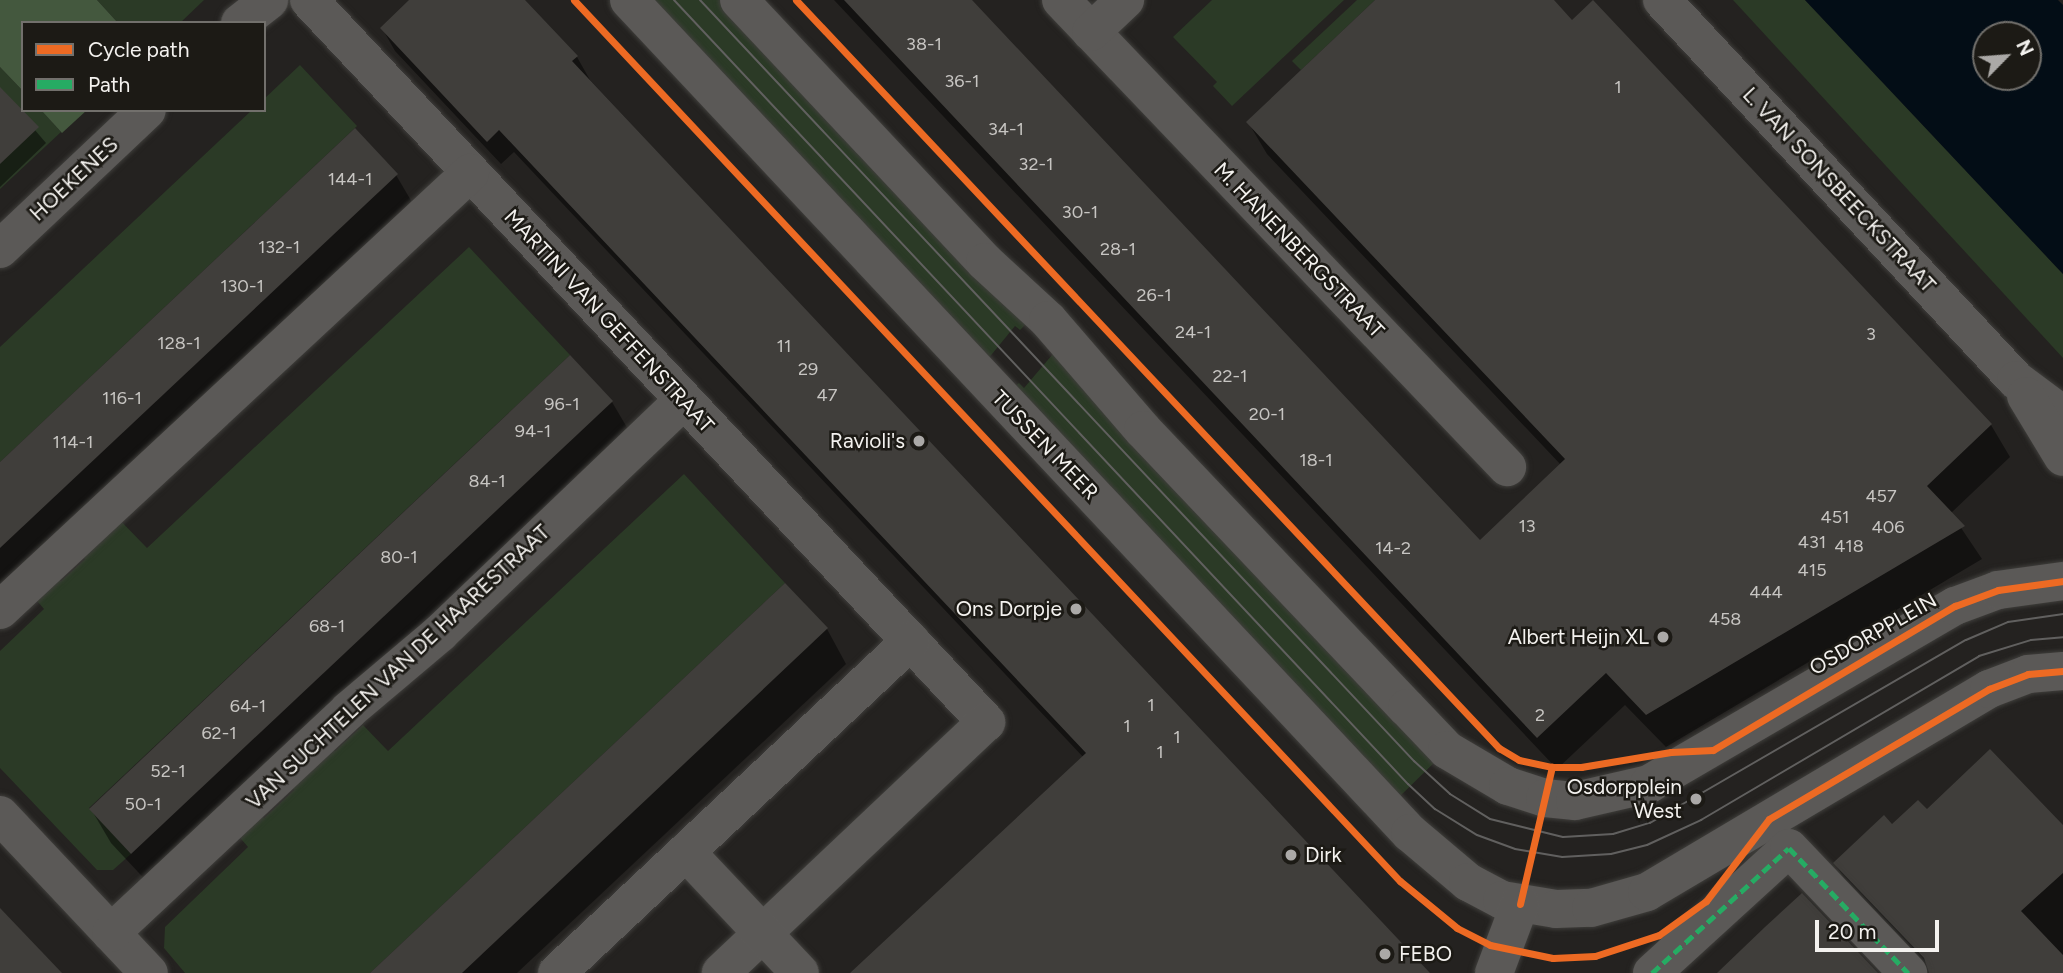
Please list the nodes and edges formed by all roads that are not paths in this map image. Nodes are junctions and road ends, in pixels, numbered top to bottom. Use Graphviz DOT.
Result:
graph roads {
  1 [pos="270,0"];
  2 [pos="309,0"];
  3 [pos="604,0"];
  4 [pos="629,0"];
  5 [pos="739,0"];
  6 [pos="762,0"];
  7 [pos="1061,0"];
  8 [pos="1125,0"];
  9 [pos="1662,0"];
  10 [pos="243,21"];
  11 [pos="1091,32"];
  12 [pos="792,56"];
  13 [pos="724,101"];
  14 [pos="145,112"];
  15 [pos="470,173"];
  16 [pos="0,249"];
  17 [pos="2016,380"];
  18 [pos="684,400"];
  19 [pos="2063,415"];
  20 [pos="2063,457"];
  21 [pos="1507,467"];
  22 [pos="2063,581"];
  23 [pos="0,610"];
  24 [pos="911,641"];
  25 [pos="2063,671"];
  26 [pos="0,815"];
  27 [pos="686,852"];
  28 [pos="1520,904"];
  29 [pos="111,933"];
  30 [pos="763,934"];
  31 [pos="149,973"];
  32 [pos="557,973"];
  33 [pos="721,973"];
  34 [pos="800,973"];
  35 [pos="1494,973"];
  36 [pos="1652,973"];
  37 [pos="1908,973"];
  1 -- 10 [label="street"];
  2 -- 15 [label="street, MARTINI VAN GEFFENSTRAAT"];
  3 -- 13 [label="street"];
  4 -- 13 [label="street, TUSSEN MEER"];
  5 -- 12 [label="street"];
  6 -- 12 [label="street"];
  7 -- 11 [label="street, M. HANENBERGSTRAAT"];
  8 -- 11 [label="street"];
  9 -- 17 [label="street, L. VAN SONSBEECKSTRAAT"];
  11 -- 21 [label="street, M. HANENBERGSTRAAT"];
  12 -- 22 [label="street, OSDORPPLEIN"];
  13 -- 28 [label="street, TUSSEN MEER"];
  14 -- 16 [label="street, HOEKENES"];
  15 -- 18 [label="street, MARTINI VAN GEFFENSTRAAT"];
  15 -- 23 [label="street"];
  17 -- 19 [label="street, L. VAN SONSBEECKSTRAAT"];
  17 -- 20 [label="street, L. VAN SONSBEECKSTRAAT"];
  18 -- 24 [label="street, MARTINI VAN GEFFENSTRAAT"];
  18 -- 29 [label="street, VAN SUCHTELEN VAN DE HAARESTRAAT"];
  24 -- 27 [label="street"];
  24 -- 30 [label="street, MARTINI VAN GEFFENSTRAAT"];
  25 -- 28 [label="street"];
  26 -- 29 [label="street"];
  27 -- 30 [label="street"];
  27 -- 32 [label="street"];
  28 -- 35 [label="street"];
  29 -- 31 [label="street"];
  30 -- 33 [label="street, MARTINI VAN GEFFENSTRAAT"];
  30 -- 34 [label="street"];
  36 -- 37 [label="street"];
}
